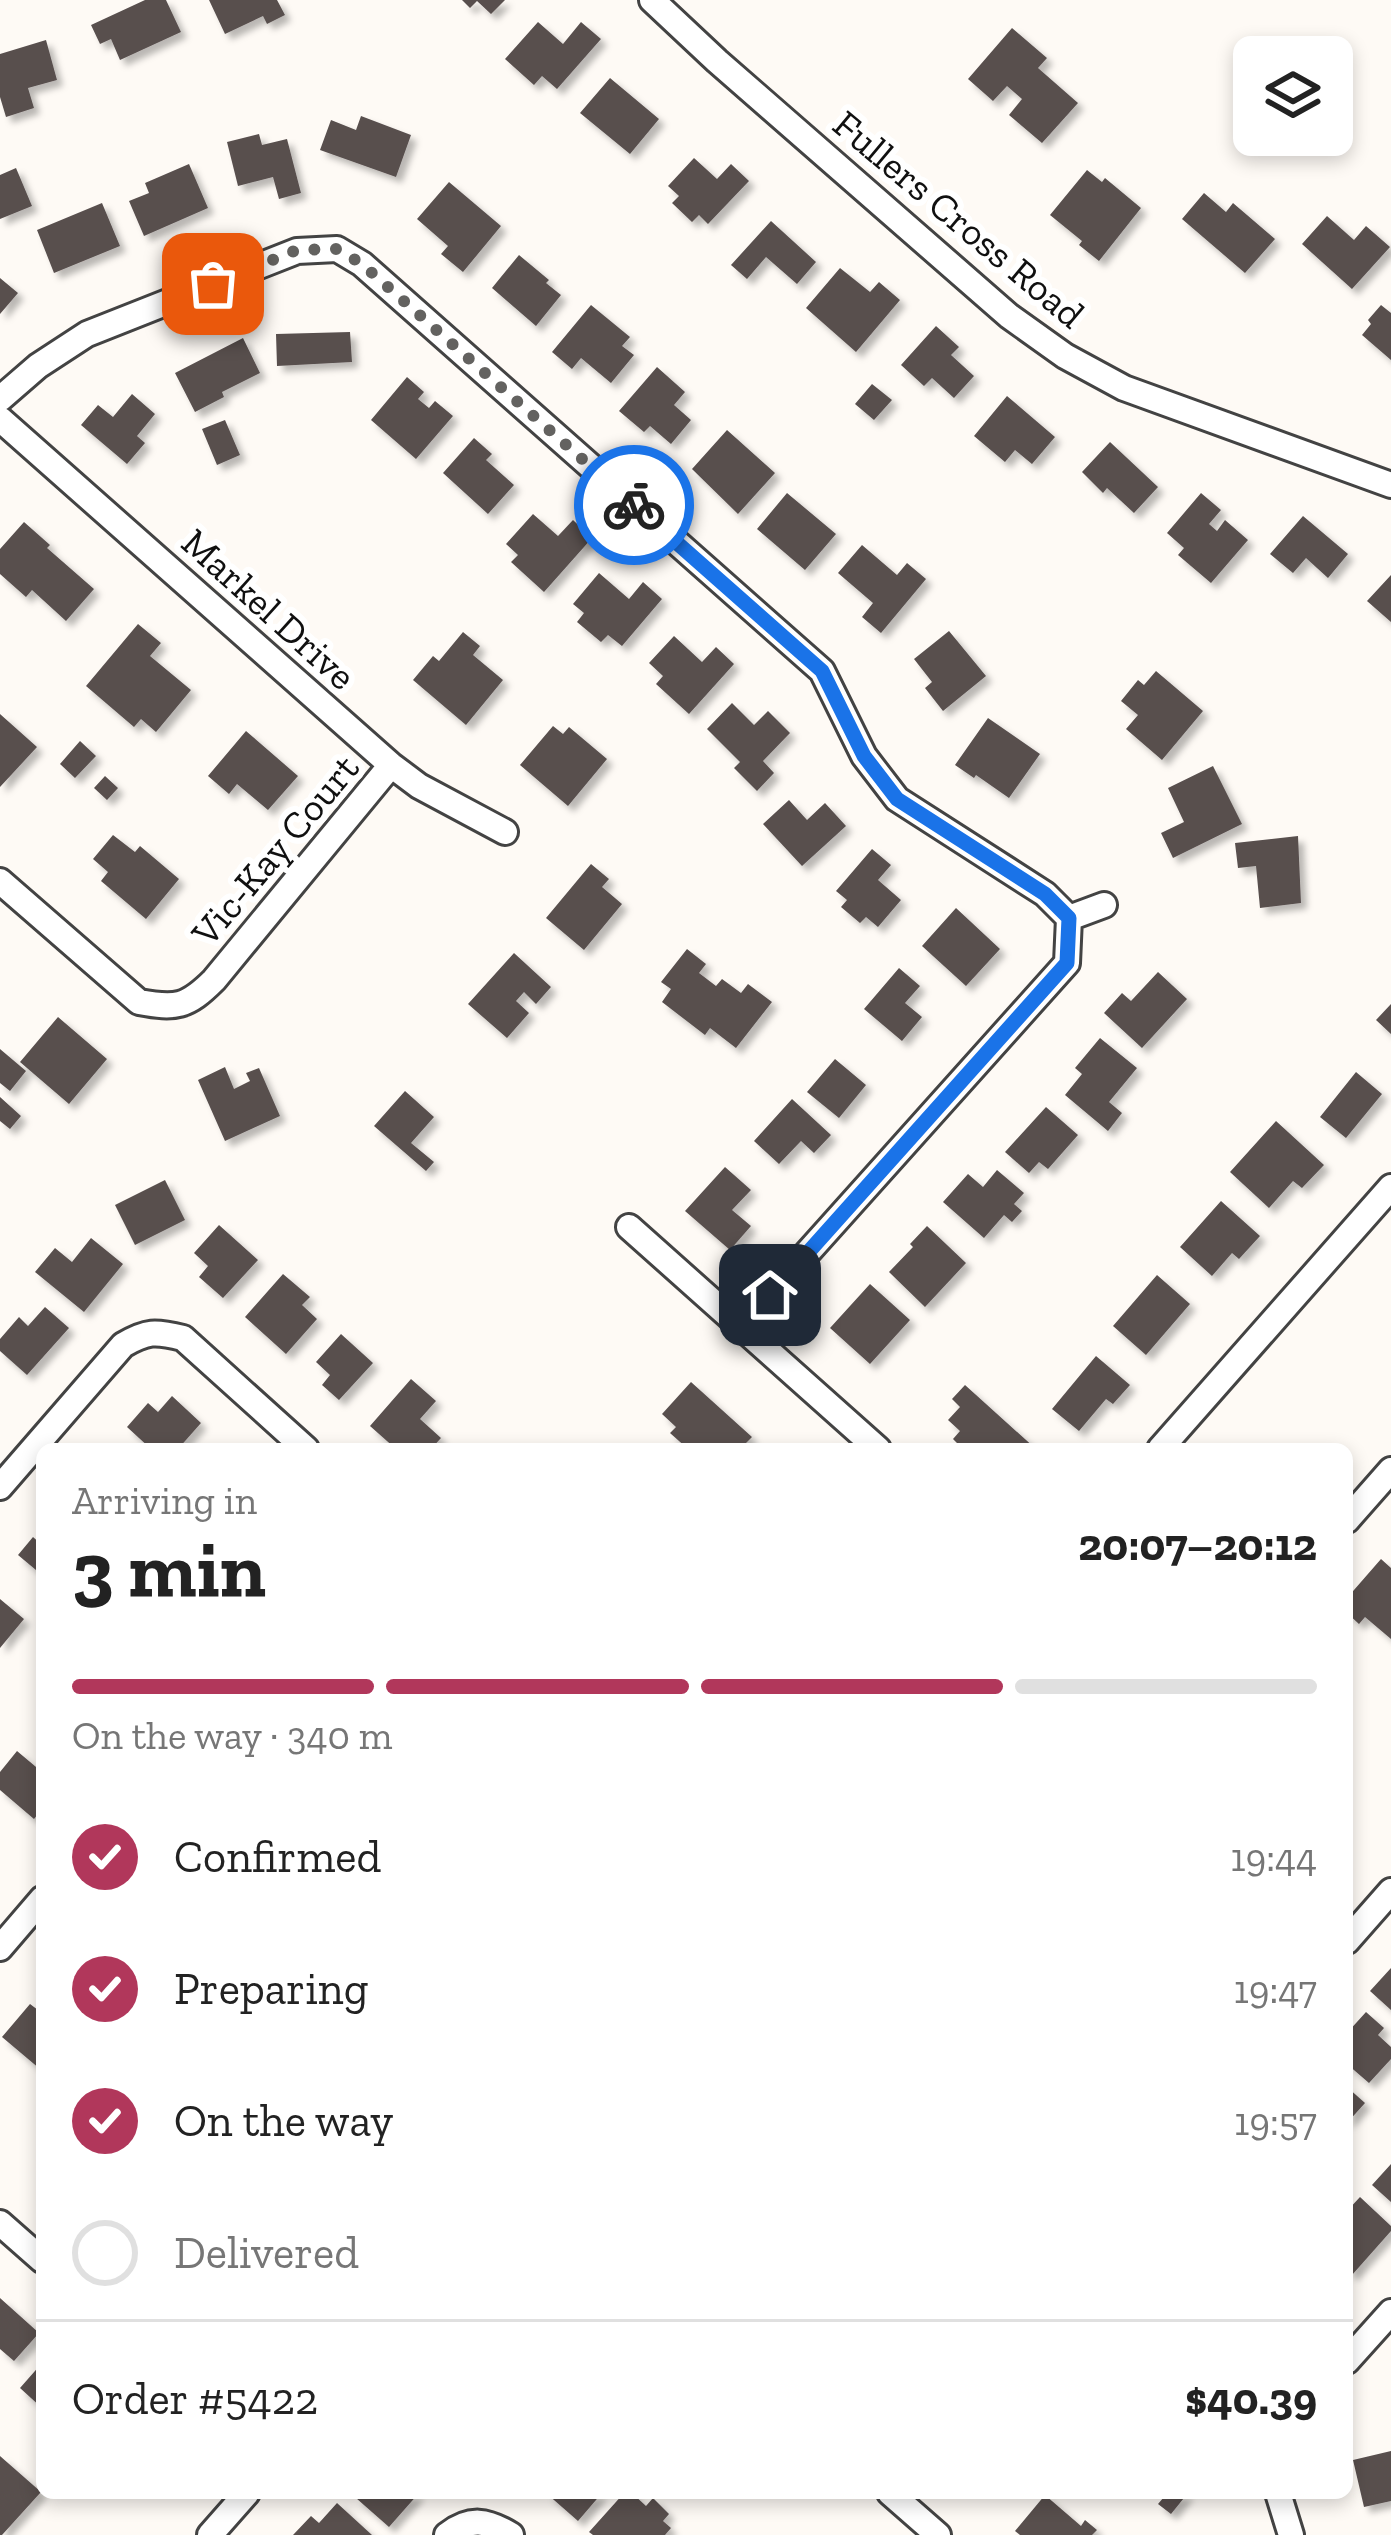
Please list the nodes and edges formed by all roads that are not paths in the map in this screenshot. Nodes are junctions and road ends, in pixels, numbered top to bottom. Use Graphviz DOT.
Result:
graph roads {
  1 [pos="652,0"];
  2 [pos="0,399"];
  3 [pos="0,419"];
  4 [pos="1391,485"];
  5 [pos="391,765"];
  6 [pos="505,832"];
  7 [pos="0,881"];
  8 [pos="1104,905"];
  9 [pos="1069,918"];
  10 [pos="1391,1186"];
  11 [pos="629,1226"];
  12 [pos="740,1328"];
  13 [pos="38,1443"];
  14 [pos="299,1443"];
  15 [pos="871,1443"];
  16 [pos="1165,1443"];
  17 [pos="36,1445"];
  18 [pos="1391,1470"];
  19 [pos="0,1487"];
  20 [pos="1353,1513"];
  21 [pos="1391,1891"];
  22 [pos="36,1906"];
  23 [pos="1353,1934"];
  24 [pos="0,1948"];
  25 [pos="0,2224"];
  26 [pos="36,2255"];
  27 [pos="1391,2312"];
  28 [pos="1353,2355"];
  29 [pos="242,2499"];
  30 [pos="897,2499"];
  31 [pos="1280,2499"];
  32 [pos="209,2535"];
  33 [pos="447,2535"];
  34 [pos="511,2535"];
  35 [pos="938,2535"];
  36 [pos="1291,2535"];
  1 -- 4 [label="street, Fullers Cross Road"];
  2 -- 9 [label="street"];
  3 -- 5 [label="street, Markel Drive"];
  5 -- 6 [label="street, Markel Drive"];
  5 -- 7 [label="street, Vic-Kay Court"];
  8 -- 9 [label="street"];
  9 -- 12 [label="street"];
  10 -- 16 [label="street"];
  11 -- 12 [label="street"];
  12 -- 15 [label="street"];
  13 -- 14 [label="street"];
  17 -- 19 [label="street"];
  18 -- 20 [label="street"];
  21 -- 23 [label="street"];
  22 -- 24 [label="street"];
  25 -- 26 [label="street"];
  27 -- 28 [label="street"];
  29 -- 32 [label="street"];
  30 -- 35 [label="street"];
  31 -- 36 [label="street"];
  33 -- 34 [label="street"];
}
